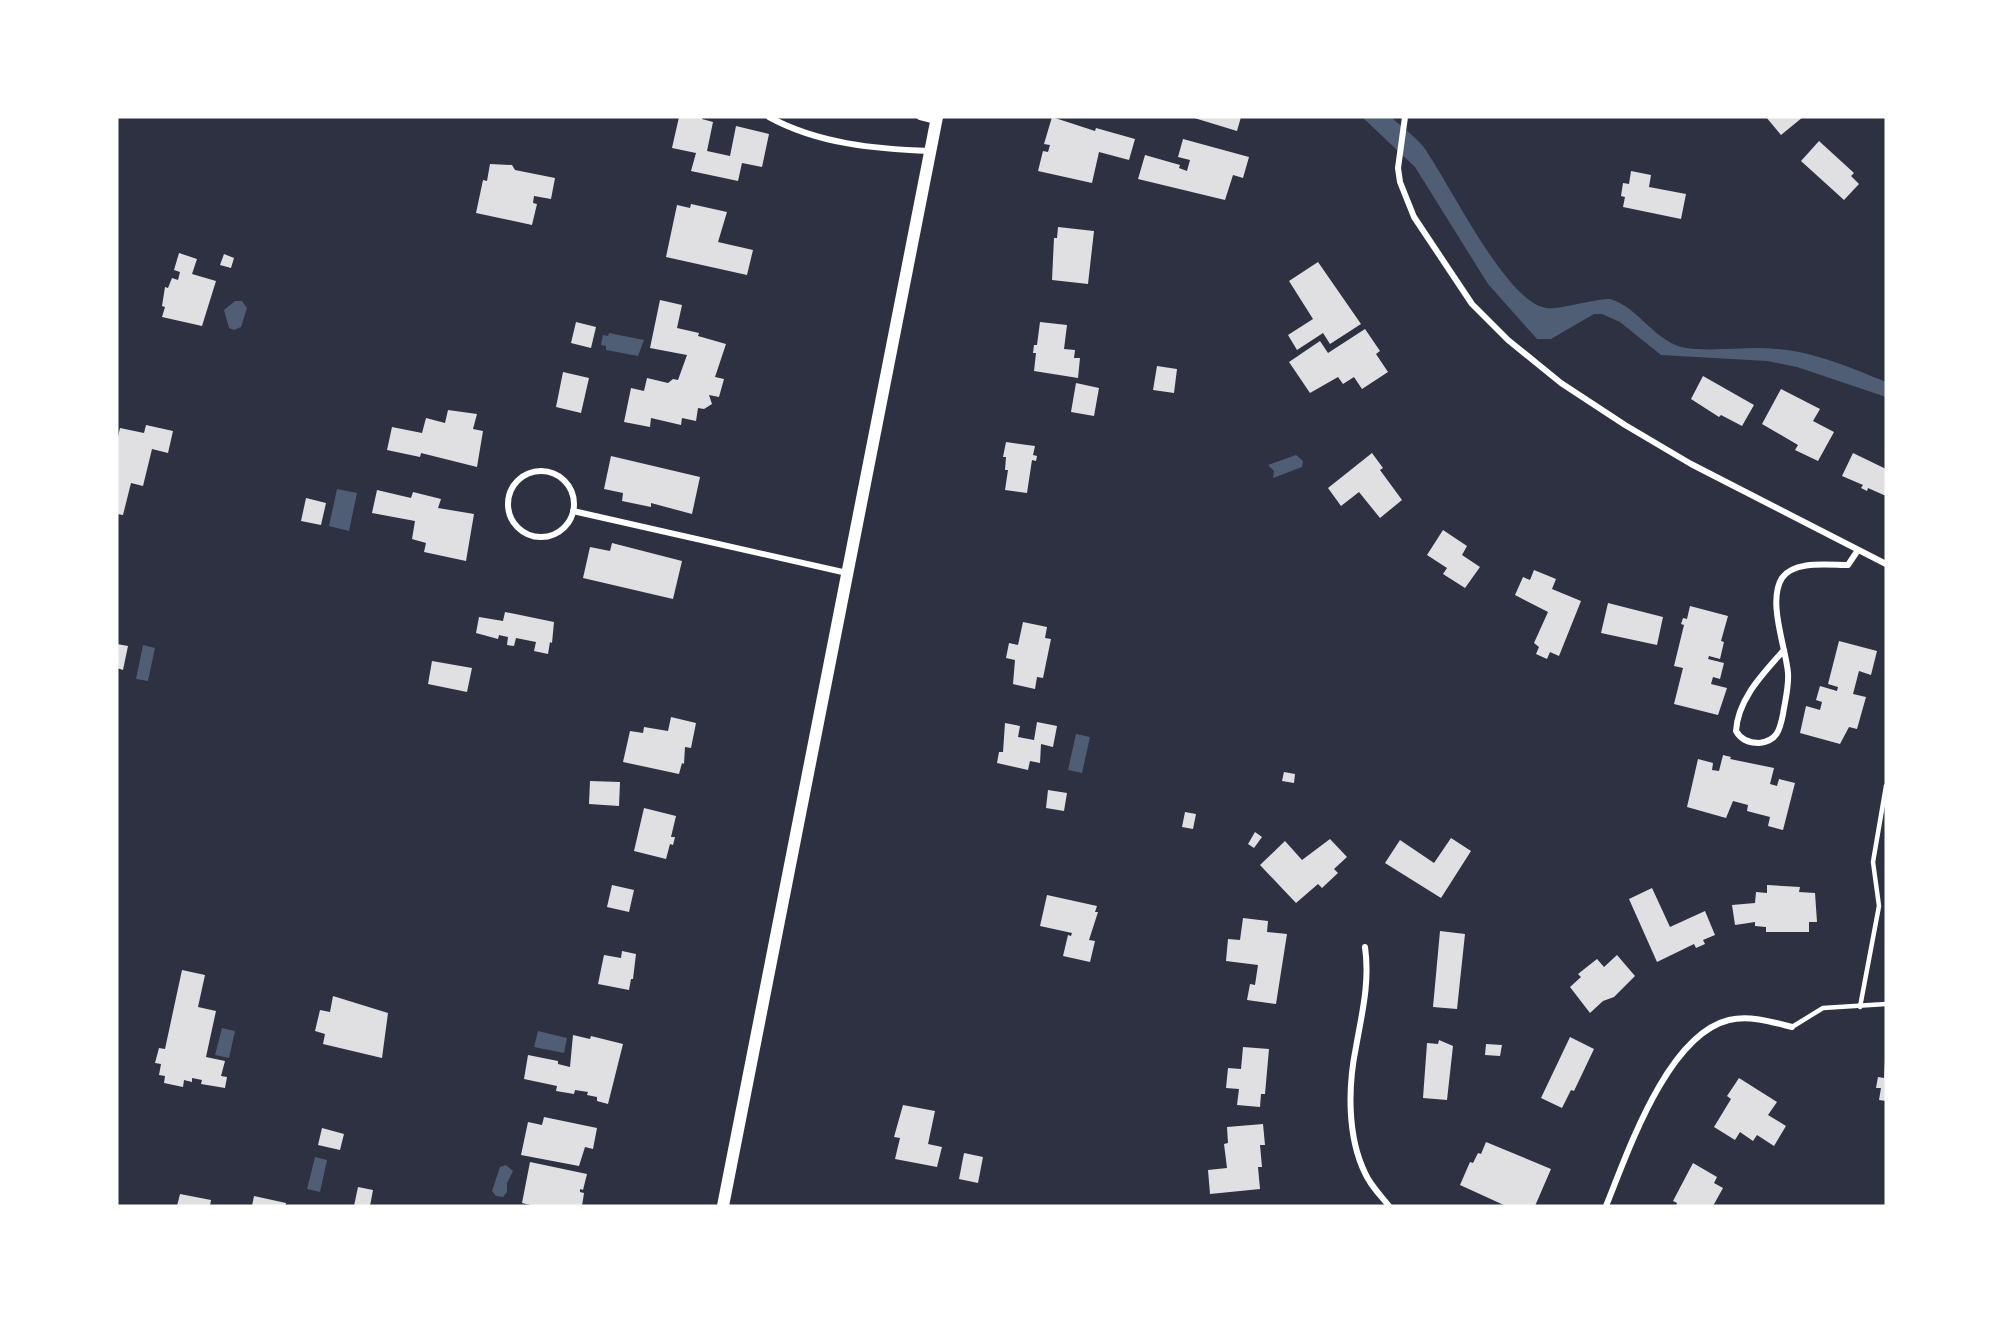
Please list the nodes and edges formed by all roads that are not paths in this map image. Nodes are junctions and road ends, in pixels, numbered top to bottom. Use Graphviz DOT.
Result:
graph roads {
  1 [pos="769,117"];
  2 [pos="920,117"];
  3 [pos="1405,117"];
  4 [pos="937,119"];
  5 [pos="930,152"];
  6 [pos="573,511"];
  7 [pos="1858,550"];
  8 [pos="1886,564"];
  9 [pos="847,573"];
  10 [pos="1784,650"];
  11 [pos="1886,786"];
  12 [pos="1365,947"];
  13 [pos="1886,1004"];
  14 [pos="1860,1007"];
  15 [pos="1792,1027"];
  16 [pos="723,1206"];
  17 [pos="1389,1206"];
  18 [pos="1606,1206"];
  1 -- 5 [label="street"];
  2 -- 4 [label="street"];
  3 -- 7 [label="street"];
  4 -- 5 [label="main road"];
  5 -- 9 [label="main road"];
  6 -- 6 [label="street"];
  6 -- 9 [label="street"];
  7 -- 8 [label="street"];
  7 -- 10 [label="street"];
  9 -- 16 [label="main road"];
  10 -- 10 [label="street"];
  11 -- 14 [label="lane"];
  12 -- 17 [label="street"];
  13 -- 14 [label="lane"];
  14 -- 15 [label="lane"];
  15 -- 18 [label="street"];
}
